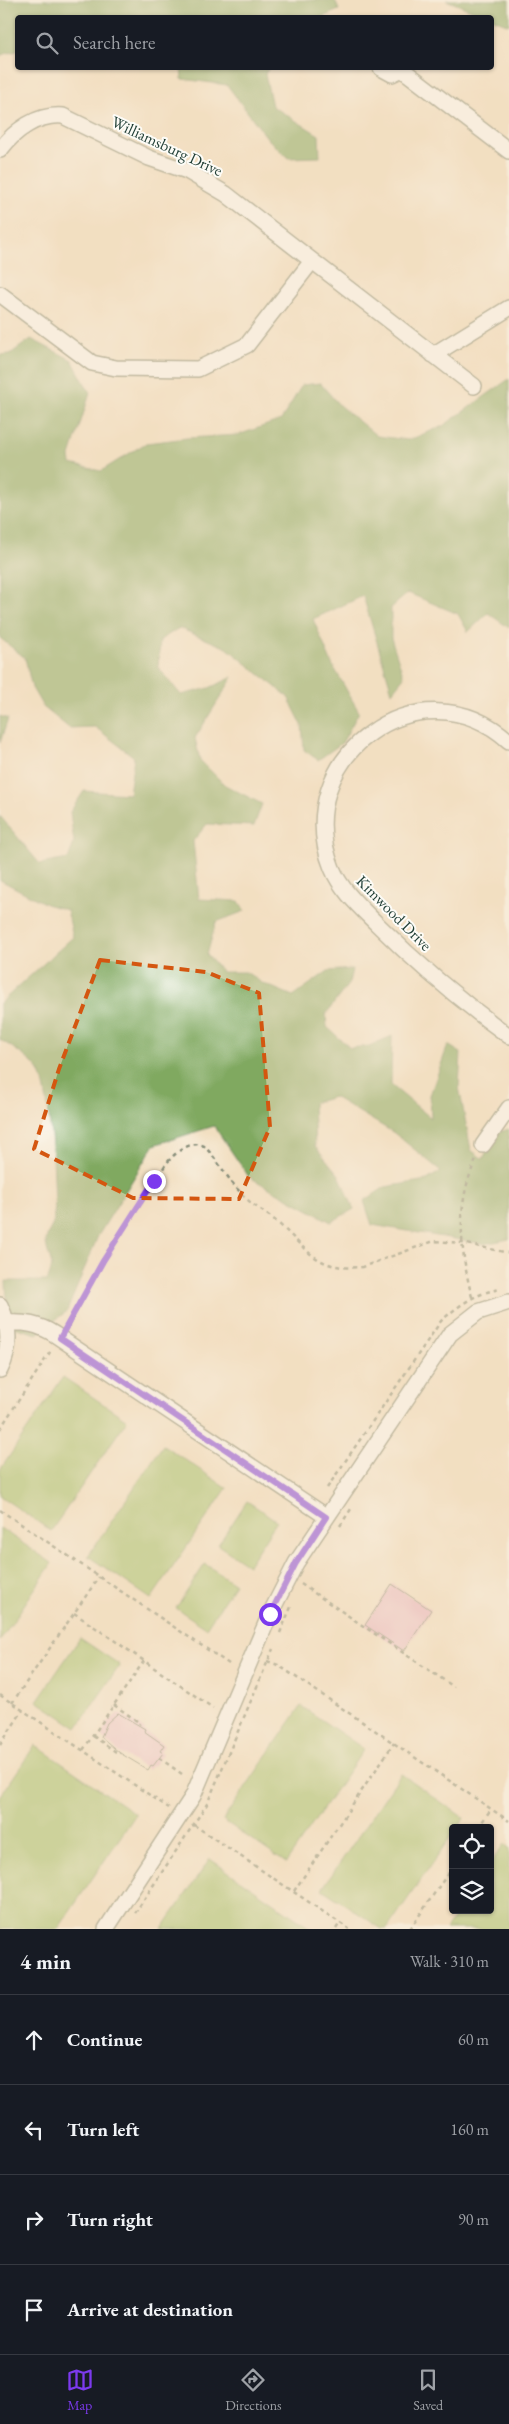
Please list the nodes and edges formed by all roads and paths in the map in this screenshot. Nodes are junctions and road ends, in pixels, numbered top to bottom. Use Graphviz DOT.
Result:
graph roads {
  1 [pos="385,70"];
  2 [pos="402,70"];
  3 [pos="405,70"];
  4 [pos="0,150"];
  5 [pos="509,151"];
  6 [pos="312,261"];
  7 [pos="0,294"];
  8 [pos="509,308"];
  9 [pos="433,355"];
  10 [pos="474,386"];
  11 [pos="509,741"];
  12 [pos="509,1036"];
  13 [pos="509,1108"];
  14 [pos="484,1145"];
  15 [pos="462,1242"];
  16 [pos="509,1253"];
  17 [pos="472,1297"];
  18 [pos="509,1302"];
  19 [pos="0,1305"];
  20 [pos="7,1323"];
  21 [pos="60,1338"];
  22 [pos="0,1370"];
  23 [pos="0,1429"];
  24 [pos="353,1506"];
  25 [pos="0,1510"];
  26 [pos="326,1517"];
  27 [pos="339,1526"];
  28 [pos="306,1576"];
  29 [pos="99,1577"];
  30 [pos="301,1584"];
  31 [pos="298,1590"];
  32 [pos="292,1603"];
  33 [pos="74,1614"];
  34 [pos="280,1633"];
  35 [pos="144,1661"];
  36 [pos="268,1661"];
  37 [pos="232,1666"];
  38 [pos="454,1688"];
  39 [pos="0,1695"];
  40 [pos="12,1703"];
  41 [pos="114,1705"];
  42 [pos="213,1708"];
  43 [pos="23,1710"];
  44 [pos="103,1720"];
  45 [pos="107,1723"];
  46 [pos="139,1724"];
  47 [pos="93,1736"];
  48 [pos="394,1743"];
  49 [pos="0,1745"];
  50 [pos="83,1750"];
  51 [pos="120,1753"];
  52 [pos="159,1758"];
  53 [pos="185,1776"];
  54 [pos="170,1809"];
  55 [pos="491,1809"];
  56 [pos="509,1821"];
  57 [pos="481,1824"];
  58 [pos="194,1825"];
  59 [pos="451,1869"];
  60 [pos="293,1892"];
  61 [pos="340,1923"];
  62 [pos="106,1929"];
  63 [pos="336,1929"];
  64 [pos="349,1929"];
  65 [pos="410,1929"];
  1 -- 2 [label="street"];
  3 -- 5 [label="street"];
  4 -- 6 [label="street, Williamsburg Drive"];
  6 -- 7 [label="street"];
  6 -- 9 [label="street, Williamsburg Drive"];
  8 -- 9 [label="street"];
  9 -- 10 [label="street, Williamsburg Drive"];
  11 -- 12 [label="street, Kimwood Drive"];
  13 -- 14 [label="street"];
  14 -- 15 [label="path"];
  15 -- 16 [label="path"];
  15 -- 17 [label="path"];
  15 -- 21 [label="path"];
  18 -- 26 [label="street"];
  19 -- 20 [label="street"];
  20 -- 21 [label="street"];
  20 -- 22 [label="street"];
  21 -- 23 [label="path"];
  21 -- 26 [label="street"];
  24 -- 27 [label="path"];
  25 -- 29 [label="path"];
  26 -- 62 [label="street"];
  28 -- 30 [label="path"];
  29 -- 33 [label="path"];
  29 -- 37 [label="path"];
  30 -- 31 [label="path"];
  30 -- 38 [label="path"];
  32 -- 34 [label="path"];
  33 -- 35 [label="path"];
  33 -- 40 [label="path"];
  35 -- 41 [label="path"];
  35 -- 42 [label="path"];
  36 -- 48 [label="path"];
  39 -- 40 [label="path"];
  40 -- 43 [label="path"];
  41 -- 44 [label="path"];
  41 -- 46 [label="path"];
  43 -- 49 [label="path"];
  43 -- 50 [label="path"];
  44 -- 45 [label="path"];
  44 -- 47 [label="path"];
  47 -- 50 [label="path"];
  47 -- 51 [label="path"];
  48 -- 55 [label="path"];
  48 -- 60 [label="path"];
  50 -- 54 [label="path"];
  52 -- 53 [label="path"];
  55 -- 56 [label="path"];
  55 -- 57 [label="path"];
  58 -- 60 [label="path"];
  59 -- 65 [label="path"];
  60 -- 61 [label="path"];
  61 -- 63 [label="path"];
  61 -- 64 [label="path"];
}
